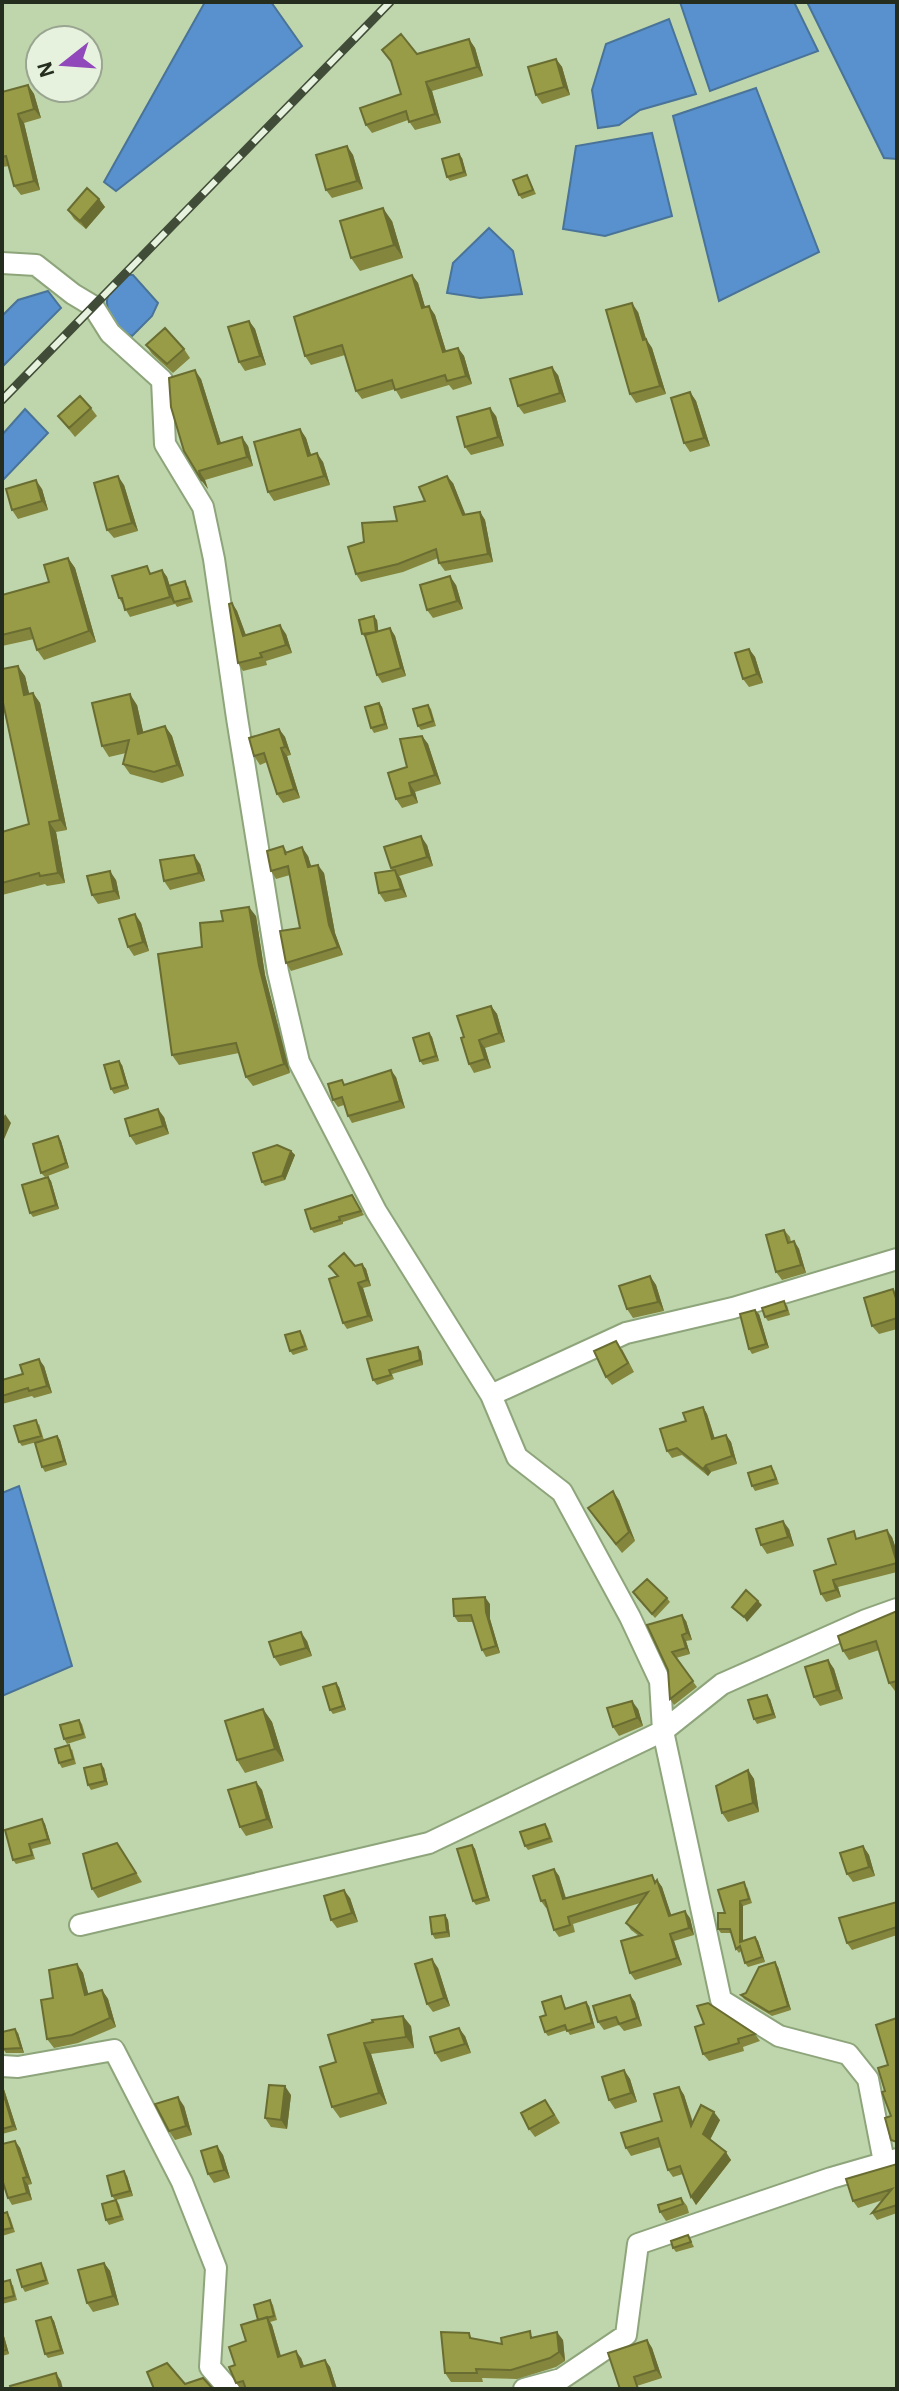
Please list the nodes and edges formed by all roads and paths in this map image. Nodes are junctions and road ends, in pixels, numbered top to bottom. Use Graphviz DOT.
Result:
graph roads {
  1 [pos="2,263"];
  2 [pos="897,1259"];
  3 [pos="491,1395"];
  4 [pos="897,1609"];
  5 [pos="663,1731"];
  6 [pos="80,1925"];
  7 [pos="2,2066"];
  8 [pos="891,2161"];
  9 [pos="229,2389"];
  10 [pos="524,2389"];
  1 -- 3 [label="street"];
  2 -- 3 [label="street"];
  3 -- 5 [label="street"];
  4 -- 5 [label="street"];
  5 -- 6 [label="street"];
  5 -- 8 [label="street"];
  7 -- 9 [label="street"];
  8 -- 10 [label="street"];
}
